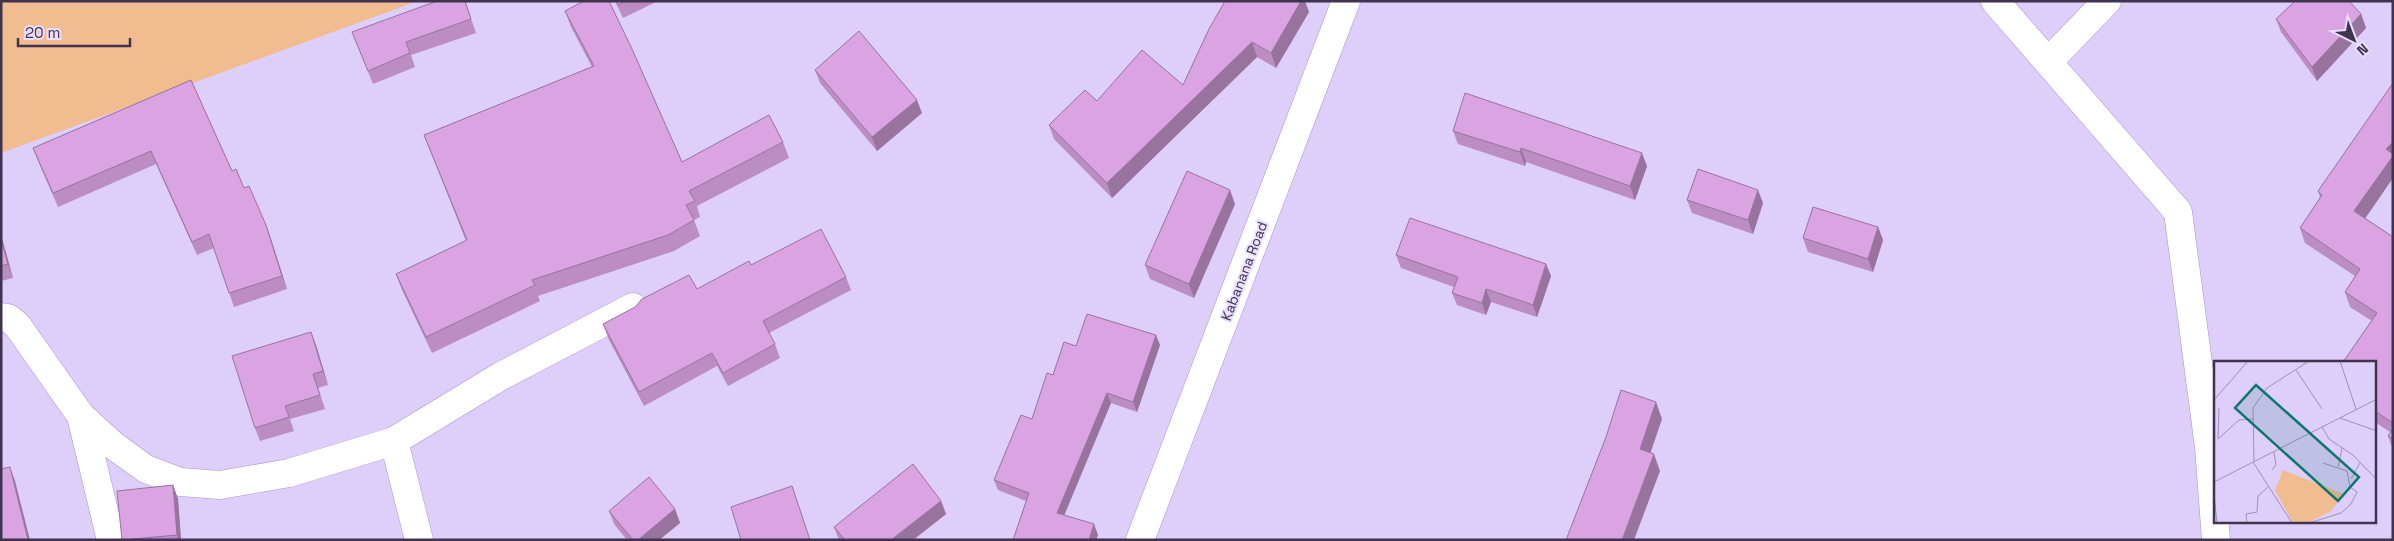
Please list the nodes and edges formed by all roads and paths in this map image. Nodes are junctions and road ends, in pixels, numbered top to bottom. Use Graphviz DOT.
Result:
graph roads {
  1 [pos="1346,1"];
  2 [pos="1995,1"];
  3 [pos="2107,1"];
  4 [pos="2049,61"];
  5 [pos="634,306"];
  6 [pos="1,317"];
  7 [pos="81,416"];
  8 [pos="394,441"];
  9 [pos="2214,513"];
  10 [pos="2215,524"];
  11 [pos="111,540"];
  12 [pos="419,540"];
  13 [pos="1140,540"];
  14 [pos="2216,540"];
  1 -- 13 [label="street, Kabanana Road"];
  2 -- 4 [label="street"];
  3 -- 4 [label="street"];
  4 -- 9 [label="street"];
  5 -- 8 [label="street"];
  6 -- 7 [label="street"];
  7 -- 8 [label="street"];
  7 -- 11 [label="street"];
  8 -- 12 [label="street"];
  10 -- 14 [label="street"];
}
